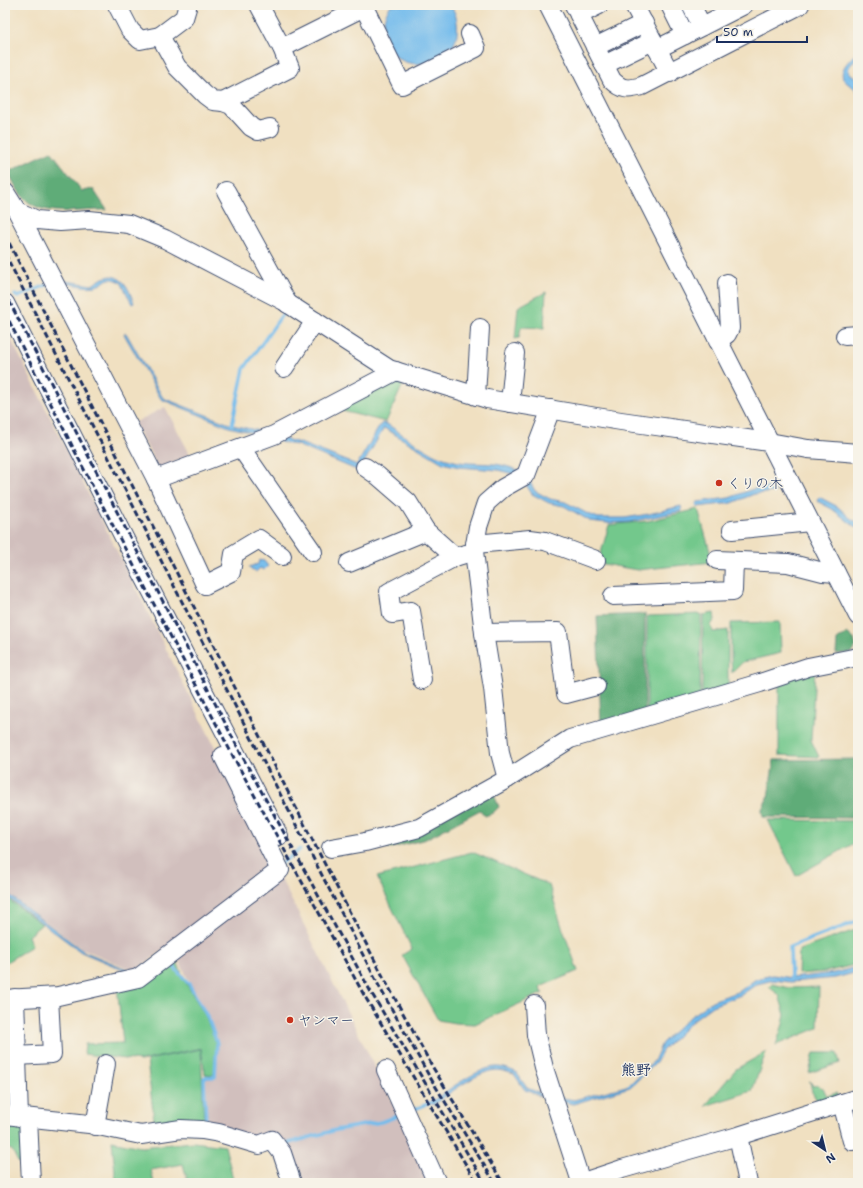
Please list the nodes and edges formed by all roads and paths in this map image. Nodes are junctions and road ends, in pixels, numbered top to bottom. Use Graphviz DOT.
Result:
graph roads {
  1 [pos="117,5"];
  2 [pos="186,5"];
  3 [pos="259,5"];
  4 [pos="548,5"];
  5 [pos="599,5"];
  6 [pos="634,5"];
  7 [pos="670,5"];
  8 [pos="691,5"];
  9 [pos="744,5"];
  10 [pos="800,5"];
  11 [pos="360,7"];
  12 [pos="725,9"];
  13 [pos="576,10"];
  14 [pos="644,23"];
  15 [pos="702,26"];
  16 [pos="470,34"];
  17 [pos="685,35"];
  18 [pos="160,36"];
  19 [pos="655,45"];
  20 [pos="595,47"];
  21 [pos="282,48"];
  22 [pos="629,48"];
  23 [pos="604,65"];
  24 [pos="670,73"];
  25 [pos="222,102"];
  26 [pos="270,128"];
  27 [pos="226,191"];
  28 [pos="5,192"];
  29 [pos="17,211"];
  30 [pos="727,283"];
  31 [pos="5,303"];
  32 [pos="288,304"];
  33 [pos="316,321"];
  34 [pos="480,328"];
  35 [pos="718,341"];
  36 [pos="515,353"];
  37 [pos="284,368"];
  38 [pos="396,371"];
  39 [pos="476,396"];
  40 [pos="510,402"];
  41 [pos="551,408"];
  42 [pos="769,442"];
  43 [pos="241,448"];
  44 [pos="858,454"];
  45 [pos="365,467"];
  46 [pos="156,479"];
  47 [pos="810,522"];
  48 [pos="732,530"];
  49 [pos="426,531"];
  50 [pos="474,547"];
  51 [pos="313,552"];
  52 [pos="282,556"];
  53 [pos="455,557"];
  54 [pos="596,560"];
  55 [pos="349,563"];
  56 [pos="836,573"];
  57 [pos="613,596"];
  58 [pos="858,616"];
  59 [pos="484,633"];
  60 [pos="858,657"];
  61 [pos="422,680"];
  62 [pos="596,686"];
  63 [pos="223,756"];
  64 [pos="507,779"];
  65 [pos="280,836"];
  66 [pos="331,848"];
  67 [pos="8,994"];
  68 [pos="49,996"];
  69 [pos="534,1005"];
  70 [pos="17,1056"];
  71 [pos="106,1064"];
  72 [pos="386,1070"];
  73 [pos="850,1101"];
  74 [pos="18,1117"];
  75 [pos="95,1126"];
  76 [pos="738,1136"];
  77 [pos="852,1141"];
  78 [pos="31,1183"];
  79 [pos="292,1183"];
  80 [pos="438,1183"];
  81 [pos="581,1183"];
  82 [pos="748,1183"];
  1 -- 18 [label="street"];
  2 -- 18 [label="street"];
  3 -- 21 [label="street"];
  4 -- 35 [label="street"];
  5 -- 13 [label="street"];
  6 -- 14 [label="street"];
  7 -- 17 [label="street"];
  8 -- 15 [label="street"];
  9 -- 12 [label="street"];
  10 -- 24 [label="street"];
  11 -- 16 [label="street"];
  11 -- 21 [label="street"];
  12 -- 15 [label="street"];
  13 -- 20 [label="street"];
  14 -- 19 [label="street"];
  14 -- 22 [label="street"];
  15 -- 17 [label="street"];
  17 -- 19 [label="street"];
  18 -- 25 [label="street"];
  19 -- 22 [label="street"];
  19 -- 24 [label="street"];
  20 -- 22 [label="street"];
  20 -- 23 [label="street"];
  21 -- 25 [label="street"];
  22 -- 23 [label="street"];
  23 -- 24 [label="street"];
  25 -- 26 [label="street"];
  27 -- 32 [label="street"];
  28 -- 29 [label="street"];
  29 -- 32 [label="street"];
  29 -- 46 [label="street"];
  30 -- 35 [label="street"];
  31 -- 65 [label="street"];
  32 -- 33 [label="street"];
  33 -- 37 [label="street"];
  33 -- 38 [label="street"];
  34 -- 39 [label="street"];
  35 -- 42 [label="street"];
  36 -- 40 [label="street"];
  38 -- 39 [label="street"];
  38 -- 43 [label="street"];
  39 -- 40 [label="street"];
  40 -- 41 [label="street"];
  41 -- 42 [label="street"];
  41 -- 50 [label="street"];
  42 -- 44 [label="street"];
  42 -- 47 [label="street"];
  43 -- 46 [label="street"];
  43 -- 51 [label="street"];
  45 -- 49 [label="street"];
  46 -- 52 [label="street"];
  47 -- 48 [label="street"];
  47 -- 56 [label="street"];
  49 -- 53 [label="street"];
  49 -- 55 [label="street"];
  50 -- 53 [label="street"];
  50 -- 54 [label="street"];
  50 -- 59 [label="street"];
  53 -- 61 [label="street"];
  56 -- 57 [label="street"];
  56 -- 58 [label="street"];
  59 -- 62 [label="street"];
  59 -- 64 [label="street"];
  60 -- 64 [label="street"];
  63 -- 68 [label="street"];
  64 -- 66 [label="street"];
  67 -- 68 [label="street"];
  67 -- 70 [label="street"];
  68 -- 70 [label="street"];
  69 -- 81 [label="street"];
  70 -- 74 [label="street"];
  71 -- 75 [label="street"];
  72 -- 80 [label="street"];
  73 -- 76 [label="street"];
  73 -- 77 [label="street"];
  74 -- 75 [label="street"];
  74 -- 78 [label="street"];
  75 -- 79 [label="street"];
  76 -- 81 [label="street"];
  76 -- 82 [label="street"];
}
